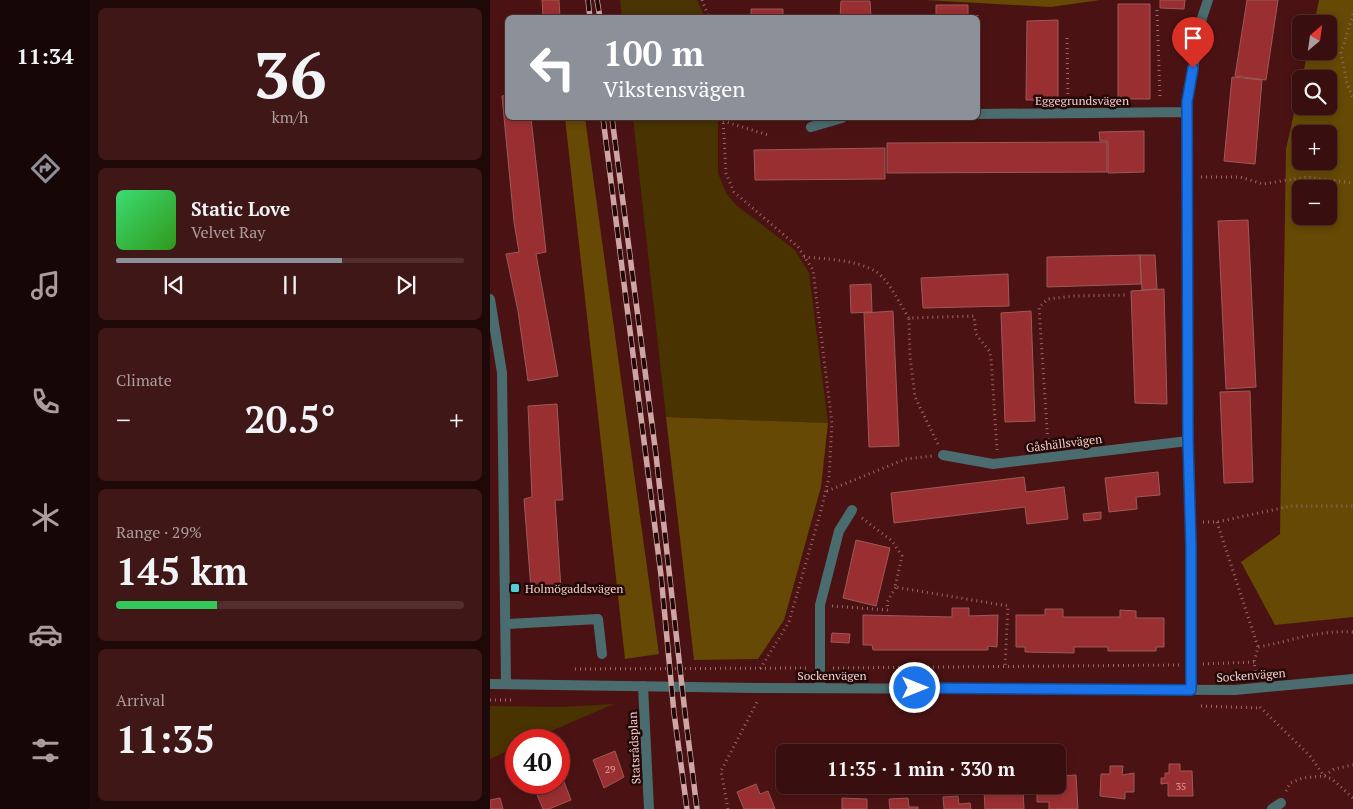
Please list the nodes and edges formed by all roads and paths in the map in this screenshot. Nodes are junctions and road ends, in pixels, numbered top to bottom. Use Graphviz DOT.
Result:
graph roads {
  1 [pos="702,0"];
  2 [pos="1208,0"];
  3 [pos="1157,10"];
  4 [pos="1353,14"];
  5 [pos="708,15"];
  6 [pos="1067,38"];
  7 [pos="1353,98"];
  8 [pos="1160,112"];
  9 [pos="1187,112"];
  10 [pos="1069,113"];
  11 [pos="980,114"];
  12 [pos="723,120"];
  13 [pos="726,120"];
  14 [pos="835,120"];
  15 [pos="811,127"];
  16 [pos="768,135"];
  17 [pos="1188,177"];
  18 [pos="1353,183"];
  19 [pos="804,257"];
  20 [pos="1126,295"];
  21 [pos="490,299"];
  22 [pos="909,318"];
  23 [pos="1188,441"];
  24 [pos="943,455"];
  25 [pos="1049,458"];
  26 [pos="998,464"];
  27 [pos="826,491"];
  28 [pos="1353,506"];
  29 [pos="852,510"];
  30 [pos="1217,522"];
  31 [pos="1191,523"];
  32 [pos="896,587"];
  33 [pos="820,604"];
  34 [pos="506,624"];
  35 [pos="1353,632"];
  36 [pos="1258,647"];
  37 [pos="602,654"];
  38 [pos="1191,665"];
  39 [pos="1177,666"];
  40 [pos="1005,667"];
  41 [pos="1353,679"];
  42 [pos="490,684"];
  43 [pos="506,684"];
  44 [pos="643,686"];
  45 [pos="820,687"];
  46 [pos="758,688"];
  47 [pos="1191,690"];
  48 [pos="1260,708"];
  49 [pos="1353,765"];
  50 [pos="1324,776"];
  51 [pos="1353,789"];
  52 [pos="1352,796"];
  53 [pos="1281,803"];
  54 [pos="649,809"];
  55 [pos="728,809"];
  56 [pos="1272,809"];
  1 -- 5 [label="path"];
  2 -- 9 [label="street"];
  3 -- 8 [label="path"];
  4 -- 7 [label="path"];
  6 -- 10 [label="path"];
  8 -- 9 [label="street, Eggegrundsvägen"];
  8 -- 10 [label="street, Eggegrundsvägen"];
  9 -- 17 [label="street"];
  10 -- 11 [label="street, Eggegrundsvägen"];
  12 -- 19 [label="path"];
  13 -- 16 [label="path"];
  14 -- 15 [label="street"];
  17 -- 18 [label="path"];
  17 -- 23 [label="street"];
  19 -- 22 [label="path"];
  19 -- 27 [label="path"];
  20 -- 25 [label="path"];
  21 -- 34 [label="street"];
  22 -- 24 [label="path"];
  22 -- 26 [label="path"];
  23 -- 25 [label="street, Gåshällsvägen"];
  23 -- 31 [label="street"];
  24 -- 26 [label="street, Gåshällsvägen"];
  24 -- 27 [label="path"];
  25 -- 26 [label="street, Gåshällsvägen"];
  27 -- 46 [label="path"];
  28 -- 30 [label="path"];
  29 -- 32 [label="path"];
  29 -- 33 [label="street"];
  30 -- 31 [label="path"];
  30 -- 36 [label="path"];
  31 -- 38 [label="street"];
  32 -- 33 [label="path"];
  32 -- 40 [label="path"];
  33 -- 45 [label="street"];
  34 -- 37 [label="street"];
  34 -- 43 [label="street"];
  35 -- 36 [label="path"];
  36 -- 38 [label="path"];
  38 -- 39 [label="path"];
  38 -- 47 [label="street"];
  41 -- 47 [label="street, Sockenvägen"];
  42 -- 43 [label="street, Sockenvägen"];
  43 -- 44 [label="street, Sockenvägen"];
  44 -- 46 [label="street, Sockenvägen"];
  44 -- 54 [label="street, Statsrådsplan"];
  45 -- 46 [label="street, Sockenvägen"];
  45 -- 47 [label="street, Sockenvägen"];
  46 -- 55 [label="path"];
  48 -- 50 [label="path"];
  49 -- 50 [label="path"];
  50 -- 52 [label="path"];
  50 -- 53 [label="path"];
  51 -- 52 [label="path"];
  53 -- 56 [label="street"];
}
